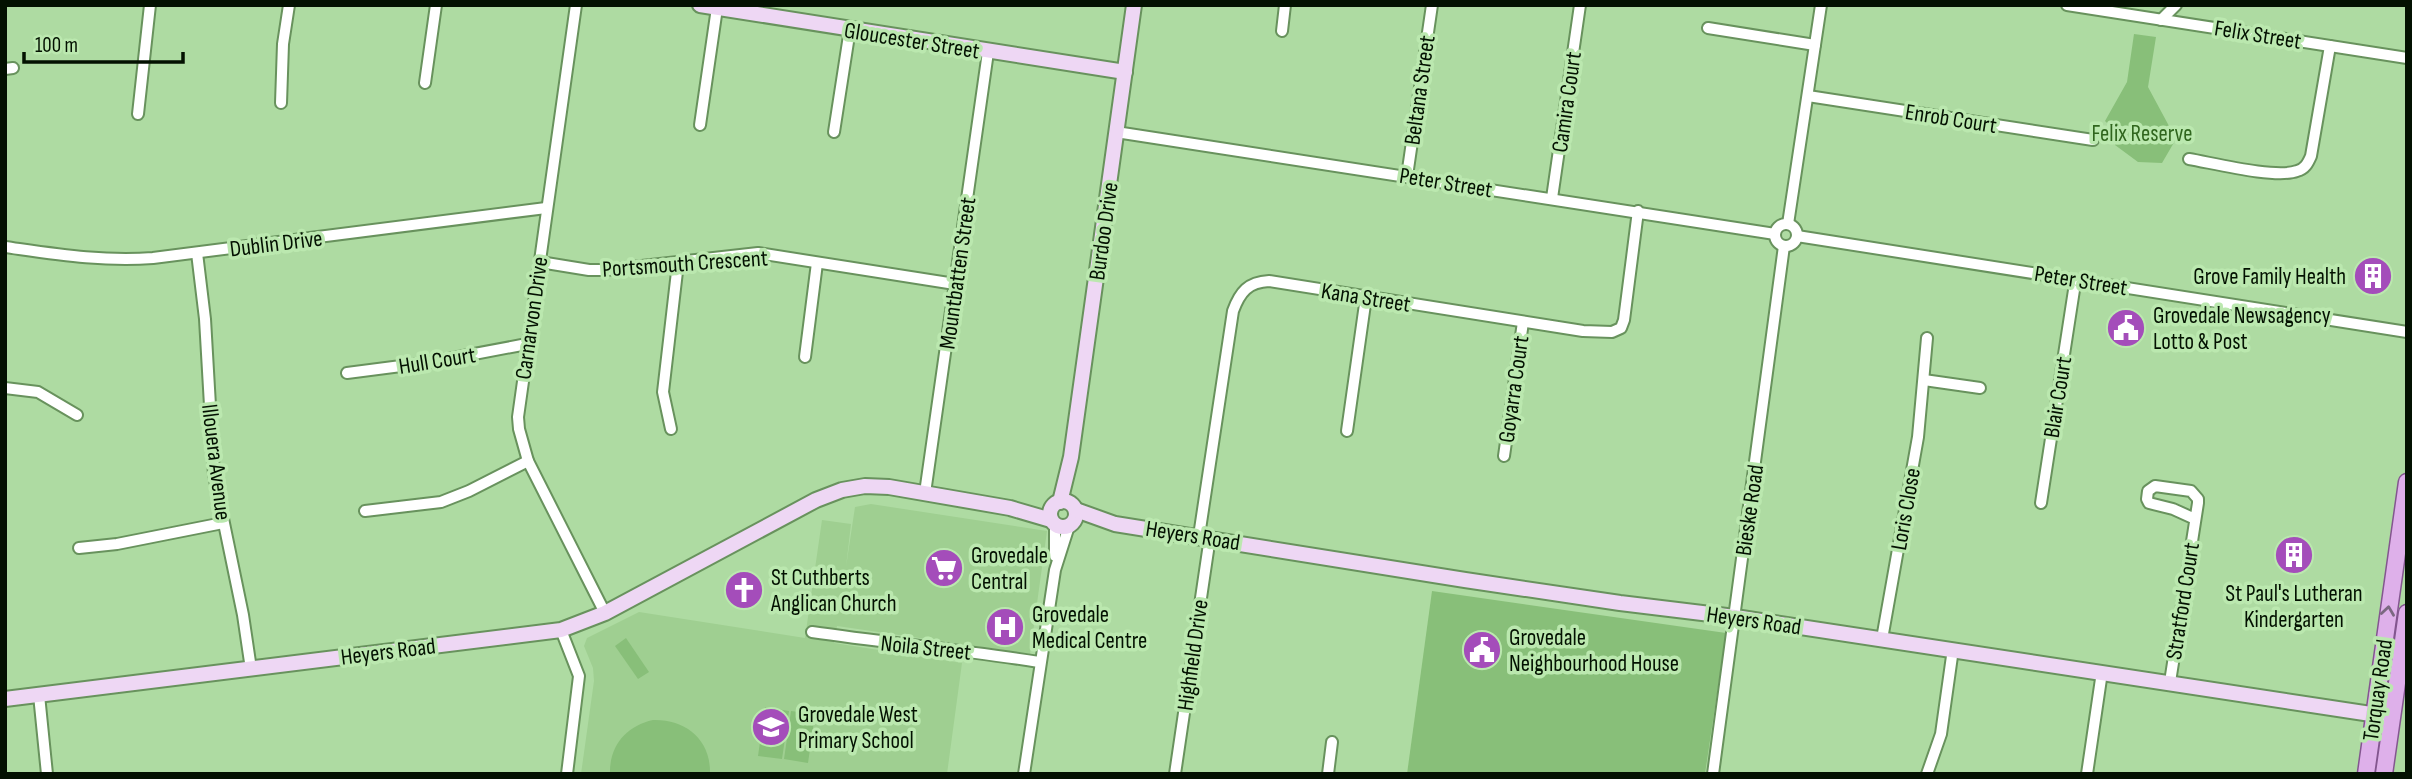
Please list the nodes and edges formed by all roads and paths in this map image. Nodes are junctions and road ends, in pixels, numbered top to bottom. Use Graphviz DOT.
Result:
graph roads {
  1 [pos="150,5"];
  2 [pos="289,5"];
  3 [pos="436,5"];
  4 [pos="576,5"];
  5 [pos="700,5"];
  6 [pos="1134,5"];
  7 [pos="1285,5"];
  8 [pos="1432,5"];
  9 [pos="1580,5"];
  10 [pos="1821,5"];
  11 [pos="2067,5"];
  12 [pos="2176,5"];
  13 [pos="717,8"];
  14 [pos="2161,20"];
  15 [pos="1708,28"];
  16 [pos="850,29"];
  17 [pos="1282,31"];
  18 [pos="1815,45"];
  19 [pos="2330,46"];
  20 [pos="988,52"];
  21 [pos="2407,58"];
  22 [pos="1125,72"];
  23 [pos="425,83"];
  24 [pos="1808,96"];
  25 [pos="281,103"];
  26 [pos="138,114"];
  27 [pos="700,125"];
  28 [pos="834,132"];
  29 [pos="1116,132"];
  30 [pos="2093,140"];
  31 [pos="2189,159"];
  32 [pos="1407,176"];
  33 [pos="1552,198"];
  34 [pos="546,208"];
  35 [pos="1638,211"];
  36 [pos="1788,224"];
  37 [pos="1775,234"];
  38 [pos="1797,236"];
  39 [pos="1784,246"];
  40 [pos="5,247"];
  41 [pos="197,253"];
  42 [pos="540,262"];
  43 [pos="678,263"];
  44 [pos="817,263"];
  45 [pos="956,284"];
  46 [pos="2074,290"];
  47 [pos="1366,297"];
  48 [pos="1523,321"];
  49 [pos="2407,332"];
  50 [pos="1927,338"];
  51 [pos="527,344"];
  52 [pos="805,357"];
  53 [pos="347,373"];
  54 [pos="1924,380"];
  55 [pos="5,388"];
  56 [pos="1980,388"];
  57 [pos="77,415"];
  58 [pos="671,429"];
  59 [pos="1347,431"];
  60 [pos="1504,456"];
  61 [pos="528,461"];
  62 [pos="2407,482"];
  63 [pos="922,493"];
  64 [pos="2041,503"];
  65 [pos="365,511"];
  66 [pos="1064,514"];
  67 [pos="2195,520"];
  68 [pos="223,523"];
  69 [pos="1204,536"];
  70 [pos="79,548"];
  71 [pos="605,613"];
  72 [pos="2407,613"];
  73 [pos="1735,617"];
  74 [pos="561,629"];
  75 [pos="812,632"];
  76 [pos="1882,639"];
  77 [pos="1953,649"];
  78 [pos="1040,662"];
  79 [pos="251,669"];
  80 [pos="2102,672"];
  81 [pos="2170,682"];
  82 [pos="39,695"];
  83 [pos="5,699"];
  84 [pos="2374,715"];
  85 [pos="2392,718"];
  86 [pos="1332,742"];
  87 [pos="47,774"];
  88 [pos="567,774"];
  89 [pos="1024,774"];
  90 [pos="1175,774"];
  91 [pos="1328,774"];
  92 [pos="1713,774"];
  93 [pos="1927,774"];
  94 [pos="2087,774"];
  95 [pos="2366,774"];
  96 [pos="2384,774"];
  1 -- 26 [label="street"];
  2 -- 25 [label="street"];
  3 -- 23 [label="street"];
  4 -- 34 [label="street, Carnarvon Drive"];
  5 -- 13 [label="street, Gloucester Street"];
  6 -- 22 [label="street, Burdoo Drive"];
  7 -- 17 [label="street"];
  8 -- 32 [label="street, Beltana Street"];
  9 -- 33 [label="street, Camira Court"];
  10 -- 18 [label="street"];
  11 -- 14 [label="street, Felix Street"];
  12 -- 14 [label="street"];
  13 -- 16 [label="street, Gloucester Street"];
  13 -- 27 [label="street"];
  14 -- 19 [label="street, Felix Street"];
  15 -- 18 [label="street"];
  16 -- 20 [label="street, Gloucester Street"];
  16 -- 28 [label="street"];
  18 -- 24 [label="street"];
  19 -- 21 [label="street, Felix Street"];
  19 -- 31 [label="street"];
  20 -- 22 [label="street, Gloucester Street"];
  20 -- 45 [label="street, Mountbatten Street"];
  22 -- 29 [label="street, Burdoo Drive"];
  24 -- 30 [label="street, Enrob Court"];
  24 -- 36 [label="street"];
  29 -- 32 [label="street, Peter Street"];
  29 -- 66 [label="street, Burdoo Drive"];
  32 -- 33 [label="street, Peter Street"];
  33 -- 35 [label="street, Peter Street"];
  34 -- 41 [label="street, Dublin Drive"];
  34 -- 42 [label="street, Carnarvon Drive"];
  35 -- 37 [label="street, Peter Street"];
  35 -- 48 [label="street, Kana Street"];
  36 -- 37 [label="street"];
  36 -- 38 [label="street"];
  37 -- 39 [label="street"];
  38 -- 39 [label="street"];
  38 -- 49 [label="street, Peter Street"];
  39 -- 73 [label="street, Bieske Road"];
  40 -- 41 [label="street, Dublin Drive"];
  41 -- 68 [label="street, Illouera Avenue"];
  42 -- 43 [label="street, Portsmouth Crescent"];
  42 -- 51 [label="street, Carnarvon Drive"];
  43 -- 44 [label="street, Portsmouth Crescent"];
  43 -- 58 [label="street"];
  44 -- 45 [label="street, Portsmouth Crescent"];
  44 -- 52 [label="street"];
  45 -- 63 [label="street, Mountbatten Street"];
  46 -- 64 [label="street, Blair Court"];
  47 -- 48 [label="street, Kana Street"];
  47 -- 59 [label="street"];
  47 -- 69 [label="street, Kana Street"];
  48 -- 60 [label="street, Goyarra Court"];
  50 -- 54 [label="street, Loris Close"];
  51 -- 53 [label="street, Hull Court"];
  51 -- 61 [label="street, Carnarvon Drive"];
  54 -- 56 [label="street"];
  54 -- 76 [label="street, Loris Close"];
  55 -- 57 [label="street"];
  61 -- 65 [label="street"];
  61 -- 71 [label="street, Carnarvon Drive"];
  84 -- 62 [label="main road, Torquay Road, one-way"];
  63 -- 66 [label="street, Heyers Road"];
  63 -- 71 [label="street, Heyers Road"];
  66 -- 69 [label="street, Heyers Road"];
  66 -- 78 [label="street, Burdoo Drive"];
  67 -- 67 [label="street, Stratford Court"];
  67 -- 81 [label="street, Stratford Court"];
  68 -- 70 [label="street"];
  68 -- 79 [label="street, Illouera Avenue"];
  69 -- 73 [label="street, Heyers Road"];
  69 -- 90 [label="street, Highfield Drive"];
  71 -- 74 [label="street, Heyers Road"];
  72 -- 85 [label="main road, Torquay Road"];
  73 -- 76 [label="street, Heyers Road"];
  73 -- 92 [label="street, Bieske Road"];
  74 -- 79 [label="street, Heyers Road"];
  74 -- 88 [label="street"];
  75 -- 78 [label="street, Noila Street"];
  76 -- 77 [label="street, Heyers Road"];
  77 -- 80 [label="street, Heyers Road"];
  77 -- 93 [label="street"];
  78 -- 89 [label="street, Burdoo Drive"];
  79 -- 82 [label="street, Heyers Road"];
  80 -- 81 [label="street, Heyers Road"];
  80 -- 94 [label="street"];
  81 -- 84 [label="street, Heyers Road"];
  82 -- 83 [label="street, Heyers Road"];
  82 -- 87 [label="street"];
  84 -- 85 [label="street, Heyers Road"];
  84 -- 95 [label="main road, Torquay Road"];
  85 -- 96 [label="main road, Torquay Road"];
  86 -- 91 [label="street"];
}
